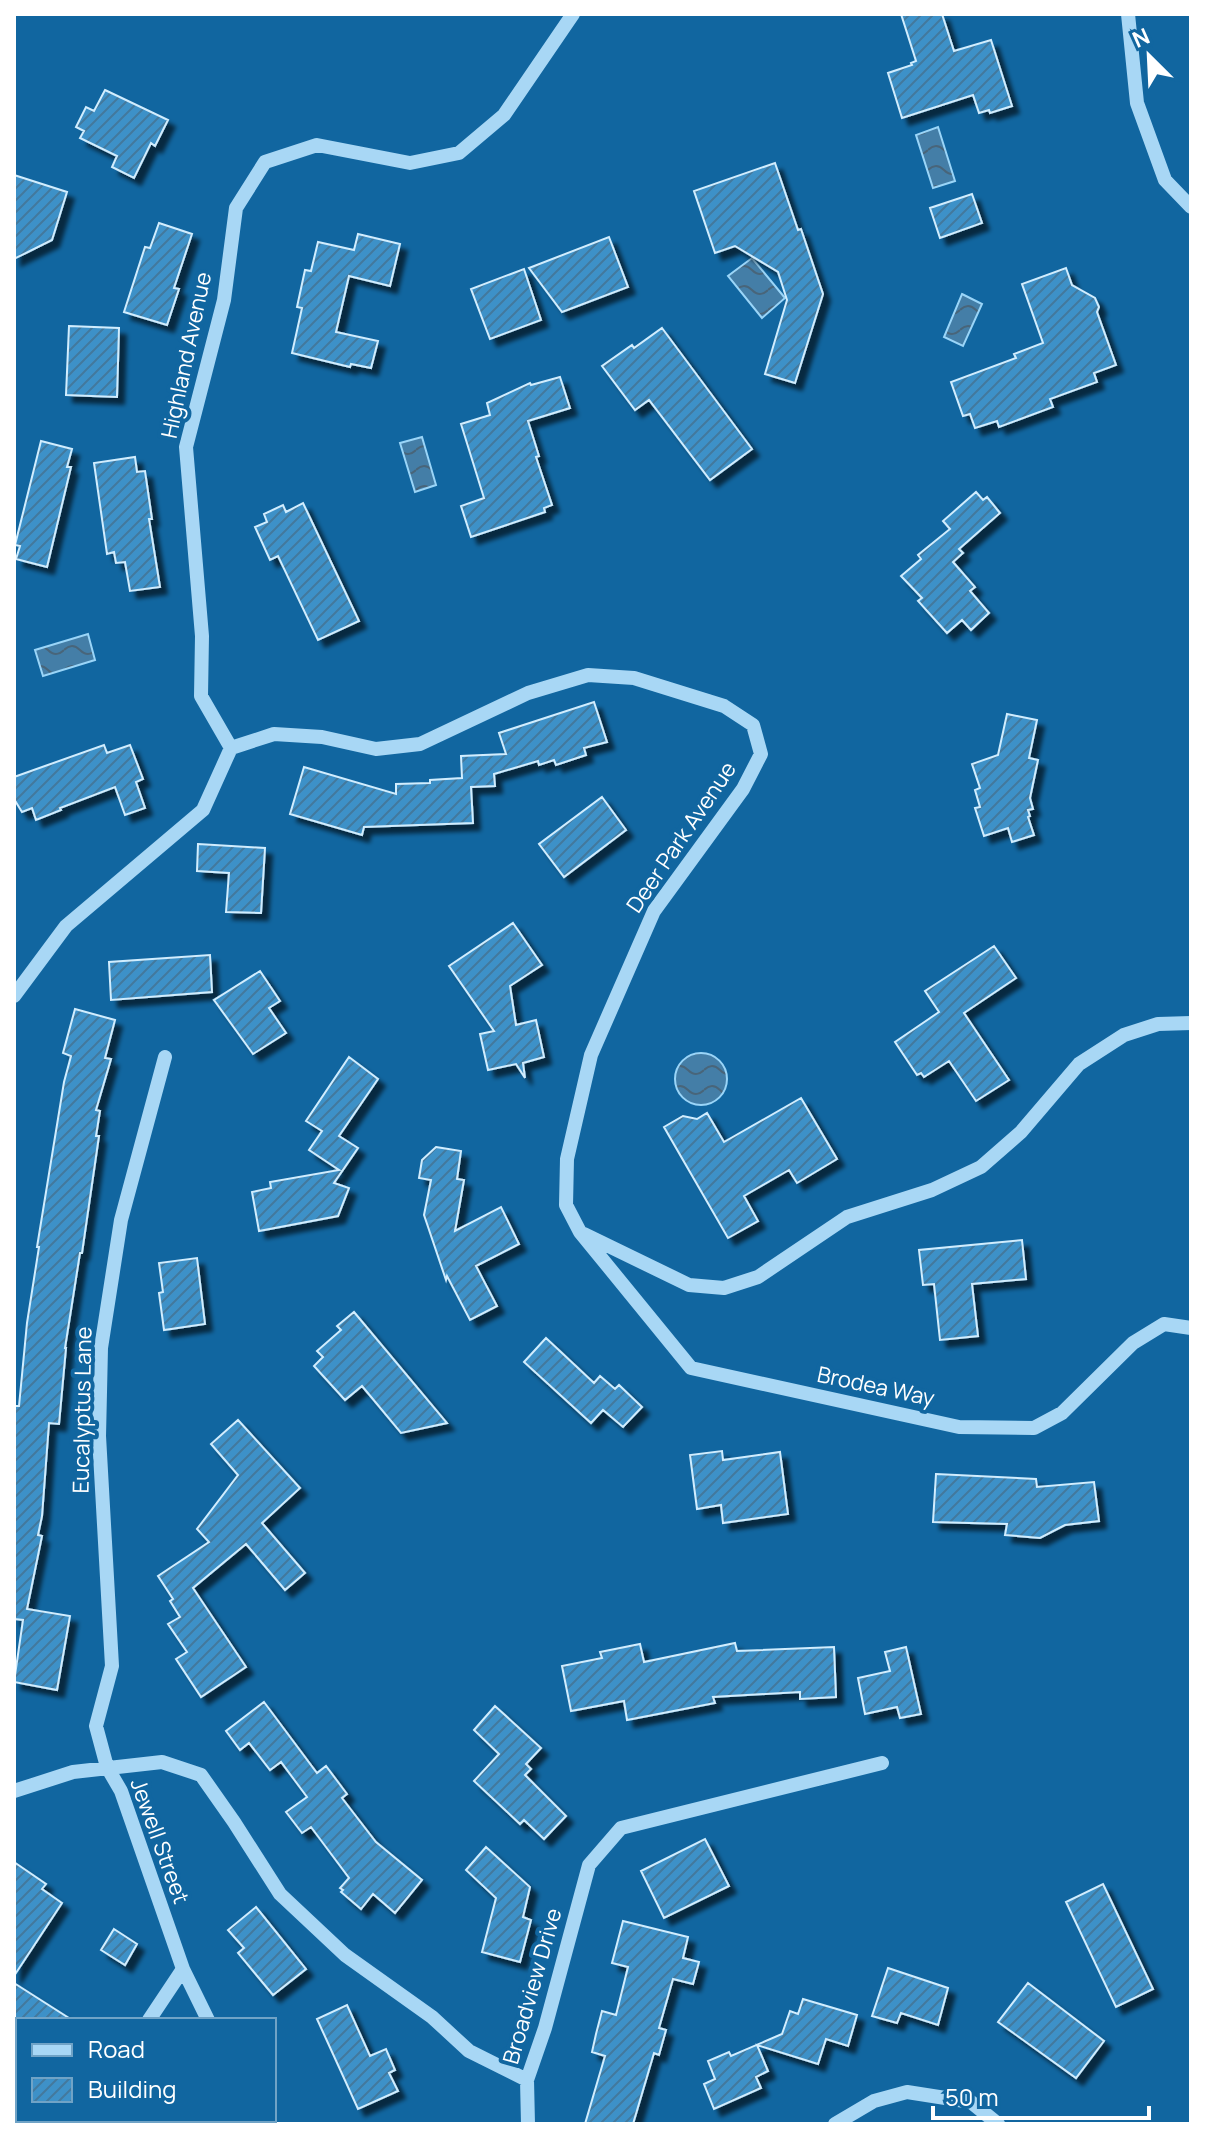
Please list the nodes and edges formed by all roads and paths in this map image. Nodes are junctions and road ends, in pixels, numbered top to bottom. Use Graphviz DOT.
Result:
graph roads {
  1 [pos="573,14"];
  2 [pos="1128,14"];
  3 [pos="1191,207"];
  4 [pos="231,748"];
  5 [pos="14,996"];
  6 [pos="1191,1023"];
  7 [pos="165,1057"];
  8 [pos="580,1232"];
  9 [pos="1191,1328"];
  10 [pos="882,1763"];
  11 [pos="107,1767"];
  12 [pos="14,1791"];
  13 [pos="183,1969"];
  14 [pos="150,2018"];
  15 [pos="207,2018"];
  16 [pos="527,2080"];
  17 [pos="528,2124"];
  18 [pos="835,2124"];
  19 [pos="998,2124"];
  1 -- 4 [label="street, Highland Avenue"];
  2 -- 3 [label="street"];
  4 -- 5 [label="street"];
  4 -- 8 [label="street, Deer Park Avenue"];
  6 -- 8 [label="street"];
  7 -- 11 [label="street, Eucalyptus Lane"];
  8 -- 9 [label="street, Brodea Way"];
  10 -- 16 [label="street, Broadview Drive"];
  11 -- 12 [label="street, Jewell Street"];
  11 -- 13 [label="street, Jewell Street"];
  11 -- 16 [label="street, Broadview Drive"];
  13 -- 14 [label="street"];
  13 -- 15 [label="street, Jewell Street"];
  16 -- 17 [label="street"];
  18 -- 19 [label="street"];
}
